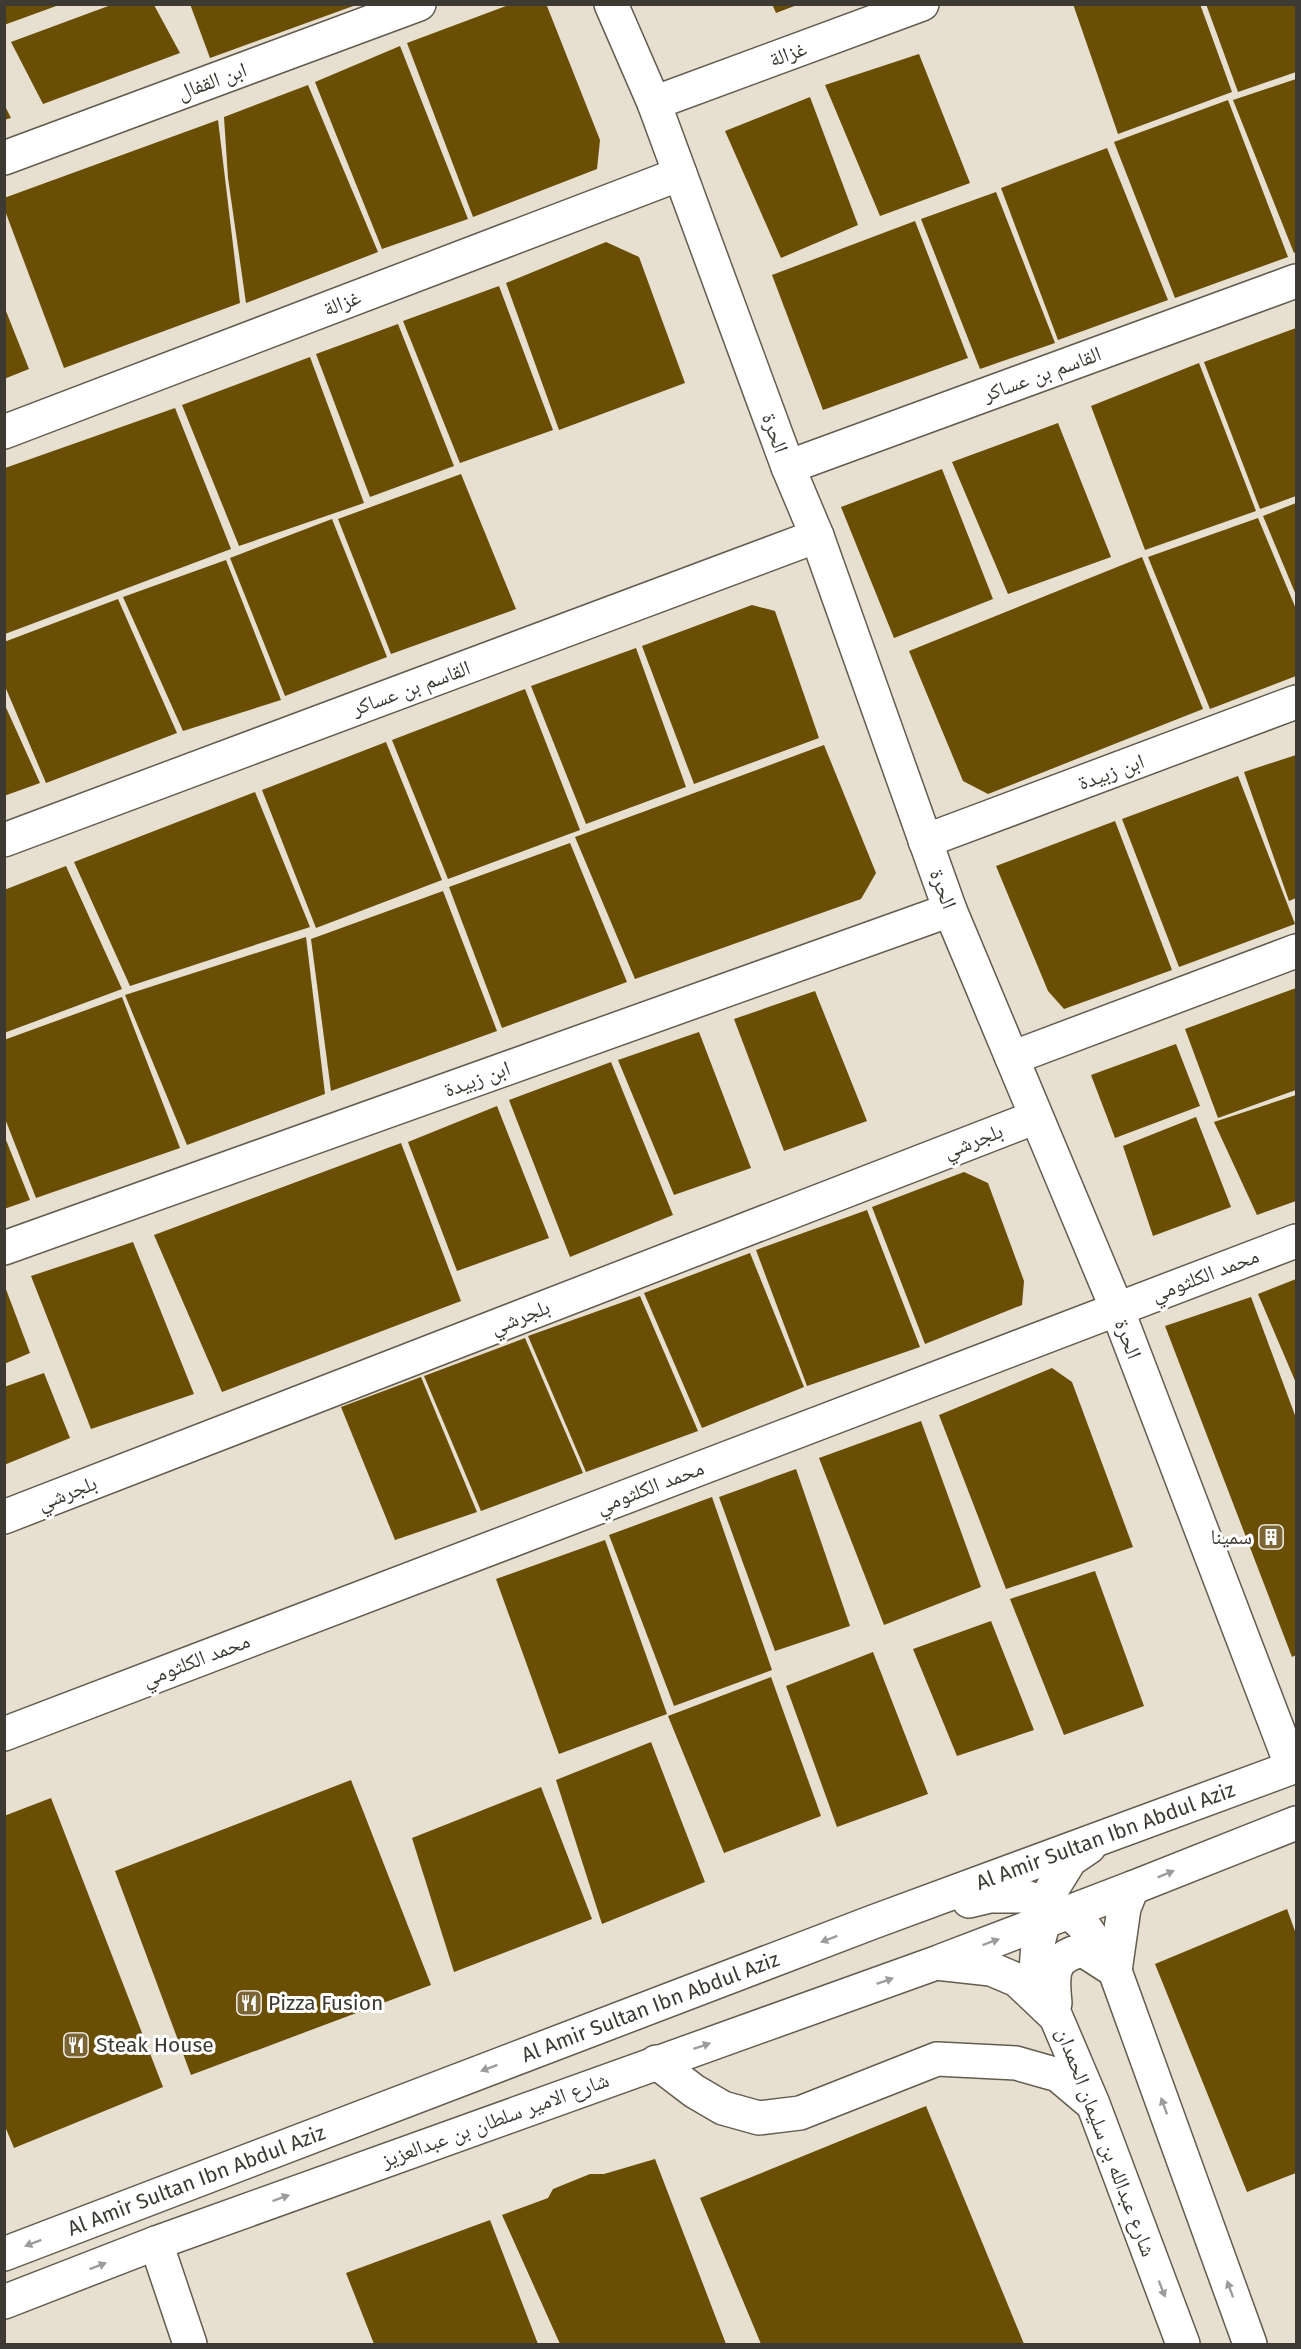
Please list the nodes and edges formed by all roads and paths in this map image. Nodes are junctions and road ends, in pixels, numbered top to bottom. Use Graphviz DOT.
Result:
graph roads {
  1 [pos="419,4"];
  2 [pos="611,4"];
  3 [pos="922,4"];
  4 [pos="654,103"];
  5 [pos="4,158"];
  6 [pos="680,174"];
  7 [pos="1296,281"];
  8 [pos="4,432"];
  9 [pos="788,467"];
  10 [pos="817,536"];
  11 [pos="1296,702"];
  12 [pos="4,840"];
  13 [pos="925,841"];
  14 [pos="950,910"];
  15 [pos="1296,951"];
  16 [pos="1012,1058"];
  17 [pos="1036,1117"];
  18 [pos="1296,1241"];
  19 [pos="4,1248"];
  20 [pos="1117,1309"];
  21 [pos="4,1517"];
  22 [pos="4,1734"];
  23 [pos="1294,1766"];
  24 [pos="1296,1823"];
  25 [pos="1100,1839"];
  26 [pos="1132,1888"];
  27 [pos="1052,1913"];
  28 [pos="873,1922"];
  29 [pos="936,1963"];
  30 [pos="991,1969"];
  31 [pos="1115,1971"];
  32 [pos="1056,2017"];
  33 [pos="656,2062"];
  34 [pos="1093,2104"];
  35 [pos="156,2244"];
  36 [pos="4,2254"];
  37 [pos="4,2302"];
  38 [pos="190,2344"];
  39 [pos="1183,2344"];
  40 [pos="1250,2344"];
  1 -- 5 [label="street, ابن القفال"];
  2 -- 4 [label="street, الحرة"];
  3 -- 4 [label="street, غزالة"];
  4 -- 6 [label="street, الحرة"];
  6 -- 8 [label="street, غزالة"];
  6 -- 9 [label="street, الحرة"];
  7 -- 9 [label="street, القاسم بن عساكر"];
  9 -- 10 [label="street, الحرة"];
  10 -- 12 [label="street, القاسم بن عساكر"];
  10 -- 13 [label="street, الحرة"];
  11 -- 13 [label="street, ابن زبيدة"];
  13 -- 14 [label="street, الحرة"];
  14 -- 16 [label="street, الحرة"];
  14 -- 19 [label="street, ابن زبيدة"];
  15 -- 16 [label="street"];
  16 -- 17 [label="street, الحرة"];
  17 -- 20 [label="street, الحرة"];
  17 -- 21 [label="street, بلجرشي"];
  18 -- 20 [label="street, محمد الكلثومي"];
  20 -- 22 [label="street, محمد الكلثومي"];
  20 -- 23 [label="street, الحرة"];
  23 -- 25 [label="street, Al Amir Sultan Ibn Abdul Aziz"];
  26 -- 24 [label="street, one-way"];
  25 -- 27 [label="street"];
  25 -- 28 [label="street, Al Amir Sultan Ibn Abdul Aziz"];
  26 -- 27 [label="street"];
  26 -- 31 [label="street"];
  27 -- 28 [label="street"];
  29 -- 27 [label="street, one-way"];
  27 -- 31 [label="street"];
  27 -- 32 [label="street"];
  28 -- 36 [label="street, Al Amir Sultan Ibn Abdul Aziz, one-way"];
  29 -- 30 [label="street, شارع الامير سلطان بن عبدالعزيز"];
  33 -- 29 [label="street, شارع الامير سلطان بن عبدالعزيز, one-way"];
  30 -- 32 [label="street, شارع عبدالله بن سليمان الحمدان"];
  31 -- 32 [label="street"];
  40 -- 31 [label="street, one-way"];
  32 -- 34 [label="street, شارع عبدالله بن سليمان الحمدان"];
  33 -- 34 [label="street"];
  35 -- 33 [label="street, شارع الامير سلطان بن عبدالعزيز, one-way"];
  34 -- 39 [label="street, شارع عبدالله بن سليمان الحمدان, one-way"];
  37 -- 35 [label="street, شارع الامير سلطان بن عبدالعزيز, one-way"];
  35 -- 38 [label="street"];
}
